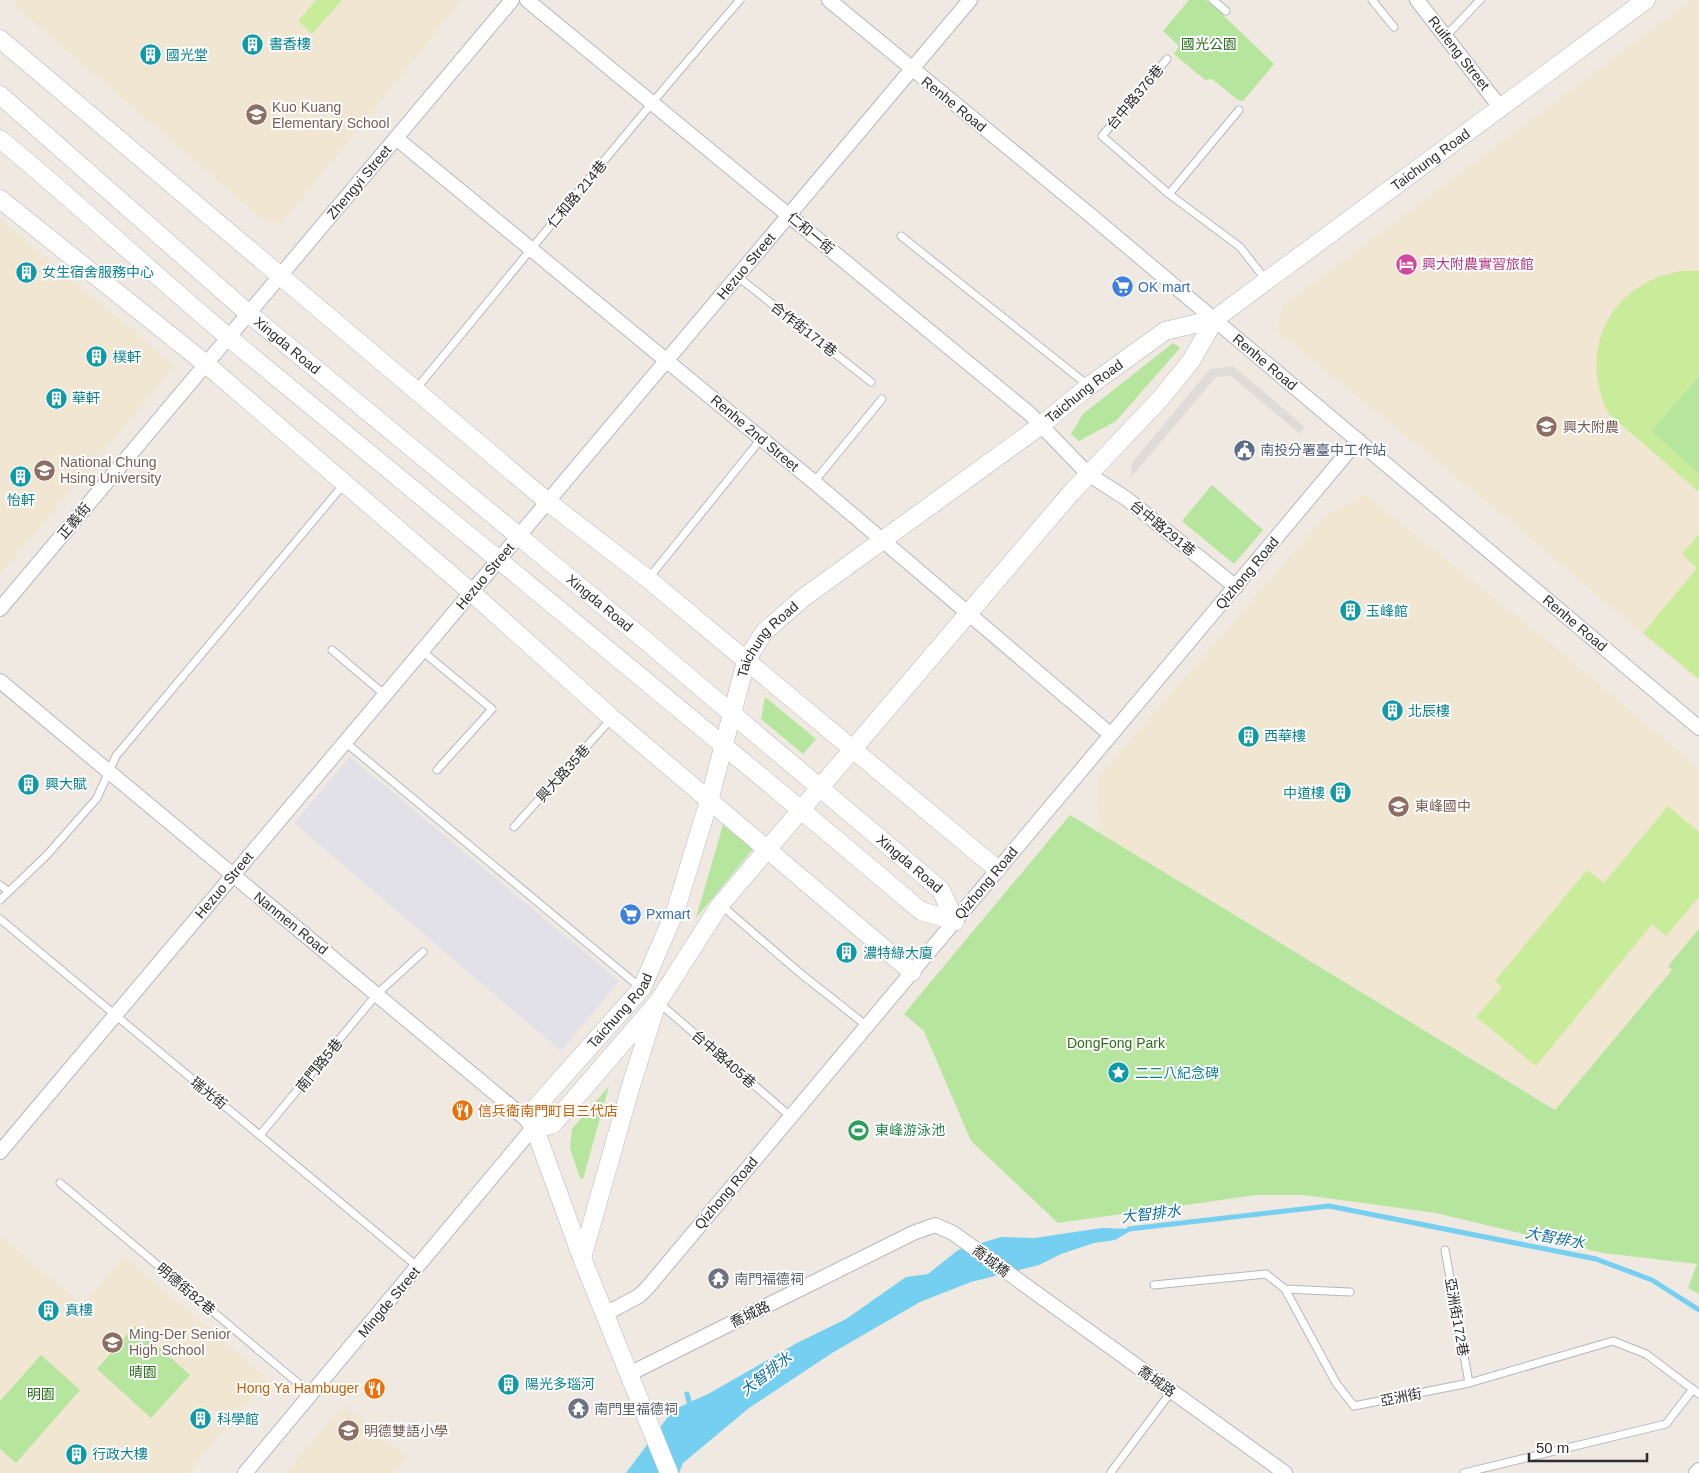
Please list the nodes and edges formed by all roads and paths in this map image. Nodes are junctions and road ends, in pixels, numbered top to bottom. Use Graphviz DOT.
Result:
graph roads {
  1 [pos="512,0"];
  2 [pos="527,0"];
  3 [pos="740,0"];
  4 [pos="829,0"];
  5 [pos="970,0"];
  6 [pos="1213,0"];
  7 [pos="1372,0"];
  8 [pos="1418,0"];
  9 [pos="1480,0"];
  10 [pos="1646,0"];
  11 [pos="1226,11"];
  12 [pos="1394,27"];
  13 [pos="1446,36"];
  14 [pos="0,39"];
  15 [pos="1167,59"];
  16 [pos="912,70"];
  17 [pos="0,95"];
  18 [pos="652,102"];
  19 [pos="1500,107"];
  20 [pos="1239,110"];
  21 [pos="396,138"];
  22 [pos="0,139"];
  23 [pos="1169,194"];
  24 [pos="0,199"];
  25 [pos="789,215"];
  26 [pos="901,236"];
  27 [pos="530,250"];
  28 [pos="280,276"];
  29 [pos="738,276"];
  30 [pos="1266,280"];
  31 [pos="248,314"];
  32 [pos="1215,319"];
  33 [pos="228,337"];
  34 [pos="667,360"];
  35 [pos="206,364"];
  36 [pos="870,382"];
  37 [pos="1089,386"];
  38 [pos="416,389"];
  39 [pos="882,399"];
  40 [pos="1040,426"];
  41 [pos="761,439"];
  42 [pos="1358,440"];
  43 [pos="1088,474"];
  44 [pos="814,482"];
  45 [pos="345,483"];
  46 [pos="548,502"];
  47 [pos="518,538"];
  48 [pos="883,540"];
  49 [pos="498,560"];
  50 [pos="648,579"];
  51 [pos="1236,587"];
  52 [pos="472,592"];
  53 [pos="0,609"];
  54 [pos="968,612"];
  55 [pos="332,650"];
  56 [pos="422,651"];
  57 [pos="746,661"];
  58 [pos="0,681"];
  59 [pos="385,695"];
  60 [pos="732,716"];
  61 [pos="612,718"];
  62 [pos="1699,728"];
  63 [pos="1110,734"];
  64 [pos="345,742"];
  65 [pos="724,746"];
  66 [pos="852,749"];
  67 [pos="438,770"];
  68 [pos="108,772"];
  69 [pos="819,788"];
  70 [pos="709,801"];
  71 [pos="801,810"];
  72 [pos="514,827"];
  73 [pos="767,850"];
  74 [pos="997,870"];
  75 [pos="232,875"];
  76 [pos="0,885"];
  77 [pos="8,891"];
  78 [pos="0,900"];
  79 [pos="720,905"];
  80 [pos="0,919"];
  81 [pos="955,921"];
  82 [pos="423,952"];
  83 [pos="912,972"];
  84 [pos="642,988"];
  85 [pos="377,994"];
  86 [pos="658,1002"];
  87 [pos="114,1016"];
  88 [pos="867,1026"];
  89 [pos="790,1116"];
  90 [pos="532,1129"];
  91 [pos="260,1135"];
  92 [pos="0,1152"];
  93 [pos="60,1183"];
  94 [pos="953,1233"];
  95 [pos="1445,1250"];
  96 [pos="582,1258"];
  97 [pos="418,1267"];
  98 [pos="1154,1286"];
  99 [pos="1029,1289"];
  100 [pos="1285,1290"];
  101 [pos="1350,1292"];
  102 [pos="605,1314"];
  103 [pos="632,1382"];
  104 [pos="1469,1383"];
  105 [pos="1696,1391"];
  106 [pos="1171,1392"];
  107 [pos="312,1395"];
  108 [pos="1699,1470"];
  109 [pos="1111,1472"];
  110 [pos="245,1473"];
  111 [pos="669,1473"];
  112 [pos="1284,1473"];
  113 [pos="1464,1473"];
  114 [pos="1696,1473"];
  1 -- 21 [label="street, Zhengyi Street"];
  2 -- 18 [label="street, 仁和一街"];
  3 -- 18 [label="lane, 仁和路 214巷"];
  4 -- 16 [label="street, Renhe Road"];
  5 -- 16 [label="street, Hezuo Street"];
  6 -- 11 [label="lane"];
  7 -- 12 [label="lane"];
  8 -- 13 [label="street, Ruifeng Street"];
  9 -- 13 [label="lane"];
  10 -- 19 [label="street, Taichung Road"];
  13 -- 19 [label="street, Ruifeng Street"];
  14 -- 28 [label="street"];
  15 -- 23 [label="lane, 台中路376巷"];
  16 -- 25 [label="street, Hezuo Street"];
  16 -- 32 [label="street, Renhe Road"];
  17 -- 31 [label="street, Xingda Road"];
  18 -- 25 [label="street, 仁和一街"];
  18 -- 27 [label="lane, 仁和路 214巷"];
  19 -- 30 [label="street, Taichung Road"];
  20 -- 23 [label="lane"];
  21 -- 27 [label="street, Renhe 2nd Street"];
  21 -- 28 [label="street, Zhengyi Street"];
  22 -- 33 [label="street, Xingda Road"];
  23 -- 30 [label="lane, 台中路376巷"];
  24 -- 35 [label="street"];
  25 -- 29 [label="street, Hezuo Street"];
  25 -- 40 [label="street, 仁和一街"];
  26 -- 37 [label="lane"];
  27 -- 34 [label="street, Renhe 2nd Street"];
  27 -- 38 [label="lane, 仁和路 214巷"];
  28 -- 31 [label="street, Zhengyi Street"];
  28 -- 38 [label="street"];
  29 -- 34 [label="street, Hezuo Street"];
  29 -- 36 [label="lane, 合作街171巷"];
  30 -- 32 [label="street, Taichung Road"];
  31 -- 33 [label="street, Zhengyi Street"];
  31 -- 47 [label="street, Xingda Road"];
  32 -- 37 [label="street, Taichung Road"];
  32 -- 42 [label="street, Renhe Road"];
  32 -- 43 [label="street, Taichung Road"];
  33 -- 35 [label="street, Zhengyi Street"];
  33 -- 49 [label="street, Xingda Road"];
  34 -- 41 [label="street, Renhe 2nd Street"];
  34 -- 46 [label="street, Hezuo Street"];
  35 -- 45 [label="street"];
  35 -- 53 [label="street, 正義街"];
  37 -- 40 [label="street, Taichung Road"];
  38 -- 46 [label="street"];
  39 -- 44 [label="lane"];
  40 -- 43 [label="street, 仁和一街"];
  40 -- 48 [label="street, Taichung Road"];
  41 -- 44 [label="street, Renhe 2nd Street"];
  41 -- 50 [label="lane"];
  42 -- 51 [label="street, Qizhong Road"];
  42 -- 62 [label="street, Renhe Road"];
  43 -- 51 [label="street, 台中路291巷"];
  43 -- 54 [label="street, Taichung Road"];
  44 -- 48 [label="street, Renhe 2nd Street"];
  45 -- 52 [label="street"];
  45 -- 68 [label="lane"];
  46 -- 47 [label="street, Hezuo Street"];
  46 -- 50 [label="street"];
  47 -- 49 [label="street, Hezuo Street"];
  47 -- 60 [label="street, Xingda Road"];
  48 -- 54 [label="street, Renhe 2nd Street"];
  48 -- 57 [label="street, Taichung Road"];
  49 -- 52 [label="street, Hezuo Street"];
  49 -- 65 [label="street, Xingda Road"];
  50 -- 57 [label="street"];
  51 -- 63 [label="street, Qizhong Road"];
  52 -- 56 [label="street, Hezuo Street"];
  52 -- 61 [label="street"];
  54 -- 63 [label="street, Renhe 2nd Street"];
  54 -- 66 [label="street, Taichung Road"];
  55 -- 59 [label="lane"];
  56 -- 59 [label="street, Hezuo Street"];
  56 -- 67 [label="lane"];
  57 -- 60 [label="street, Taichung Road"];
  57 -- 66 [label="street"];
  58 -- 68 [label="street, Nanmen Road"];
  59 -- 64 [label="street, Hezuo Street"];
  60 -- 65 [label="street, Taichung Road"];
  60 -- 69 [label="street, Xingda Road"];
  61 -- 70 [label="street"];
  61 -- 72 [label="lane, 興大路35巷"];
  63 -- 74 [label="street, Qizhong Road"];
  64 -- 75 [label="street, Hezuo Street"];
  64 -- 84 [label="lane"];
  65 -- 70 [label="street, Taichung Road"];
  65 -- 71 [label="street, Xingda Road"];
  66 -- 69 [label="street, Taichung Road"];
  66 -- 74 [label="street"];
  68 -- 75 [label="street, Nanmen Road"];
  68 -- 77 [label="lane"];
  69 -- 71 [label="street, Taichung Road"];
  69 -- 81 [label="street, Xingda Road"];
  70 -- 73 [label="street"];
  70 -- 84 [label="street, Taichung Road"];
  71 -- 73 [label="street, Taichung Road"];
  71 -- 81 [label="street, Xingda Road"];
  73 -- 79 [label="street, Taichung Road"];
  73 -- 83 [label="street"];
  74 -- 81 [label="street, Qizhong Road"];
  75 -- 85 [label="street, Nanmen Road"];
  75 -- 87 [label="street, Hezuo Street"];
  76 -- 77 [label="lane"];
  77 -- 78 [label="lane"];
  79 -- 86 [label="street, Taichung Road"];
  79 -- 88 [label="lane"];
  80 -- 87 [label="lane, 瑞光街"];
  81 -- 83 [label="street, Qizhong Road"];
  82 -- 85 [label="lane, 南門路5巷"];
  83 -- 88 [label="street, Qizhong Road"];
  84 -- 90 [label="street, Taichung Road"];
  85 -- 90 [label="street, Nanmen Road"];
  85 -- 91 [label="lane, 南門路5巷"];
  86 -- 89 [label="lane, 台中路405巷"];
  86 -- 90 [label="street, Taichung Road"];
  86 -- 96 [label="street, Taichung Road"];
  87 -- 91 [label="lane, 瑞光街"];
  87 -- 92 [label="street, Hezuo Street"];
  88 -- 89 [label="street, Qizhong Road"];
  89 -- 102 [label="street, Qizhong Road"];
  90 -- 96 [label="street"];
  90 -- 97 [label="street, Mingde Street"];
  91 -- 97 [label="lane, 瑞光街"];
  93 -- 107 [label="lane, 明德街82巷"];
  94 -- 99 [label="street, 喬城橋"];
  94 -- 103 [label="street, 喬城路"];
  95 -- 104 [label="lane, 亞洲街172巷"];
  96 -- 102 [label="street"];
  97 -- 107 [label="street, Mingde Street"];
  98 -- 100 [label="lane, 亞洲街"];
  99 -- 106 [label="street, 喬城路"];
  100 -- 101 [label="lane"];
  100 -- 104 [label="lane, 亞洲街"];
  102 -- 103 [label="street"];
  103 -- 111 [label="street"];
  104 -- 105 [label="lane, 亞洲街"];
  105 -- 113 [label="lane"];
  106 -- 109 [label="lane"];
  106 -- 112 [label="street, 喬城路"];
  107 -- 110 [label="street, Mingde Street"];
  108 -- 114 [label="street"];
}
